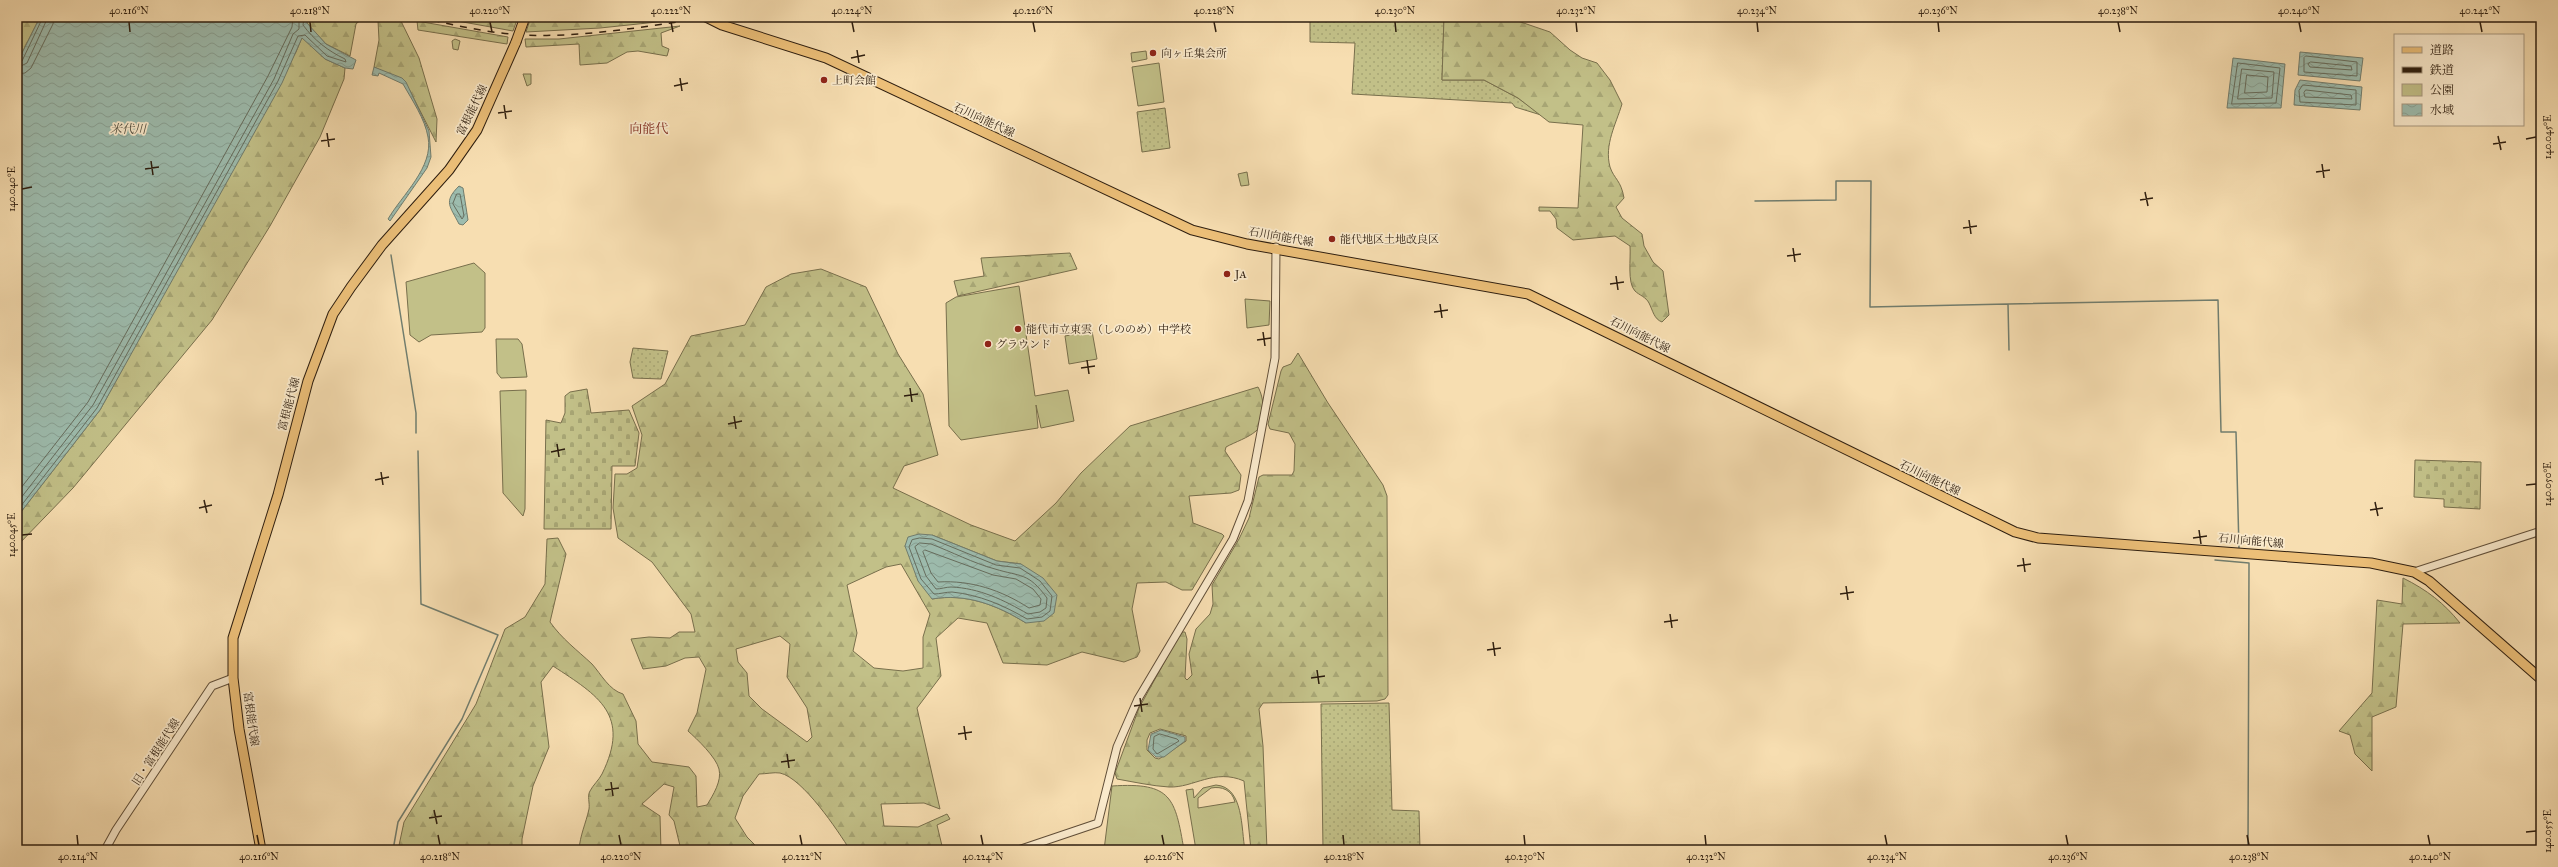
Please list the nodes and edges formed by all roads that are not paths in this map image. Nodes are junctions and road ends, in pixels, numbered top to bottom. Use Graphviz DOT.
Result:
graph roads {
  1 [pos="525,17"];
  2 [pos="706,17"];
  3 [pos="1276,248"];
  4 [pos="2541,531"];
  5 [pos="2414,572"];
  6 [pos="233,678"];
  7 [pos="2541,679"];
  8 [pos="105,850"];
  9 [pos="261,850"];
  10 [pos="1018,850"];
  1 -- 6 [label="main road, 富根能代線, bridge"];
  2 -- 3 [label="main road, 石川向能代線"];
  3 -- 5 [label="main road, 石川向能代線"];
  3 -- 10 [label="street"];
  4 -- 5 [label="street"];
  5 -- 7 [label="main road, 石川向能代線"];
  6 -- 8 [label="street, 旧・富根能代線"];
  6 -- 9 [label="main road, 富根能代線"];
}
